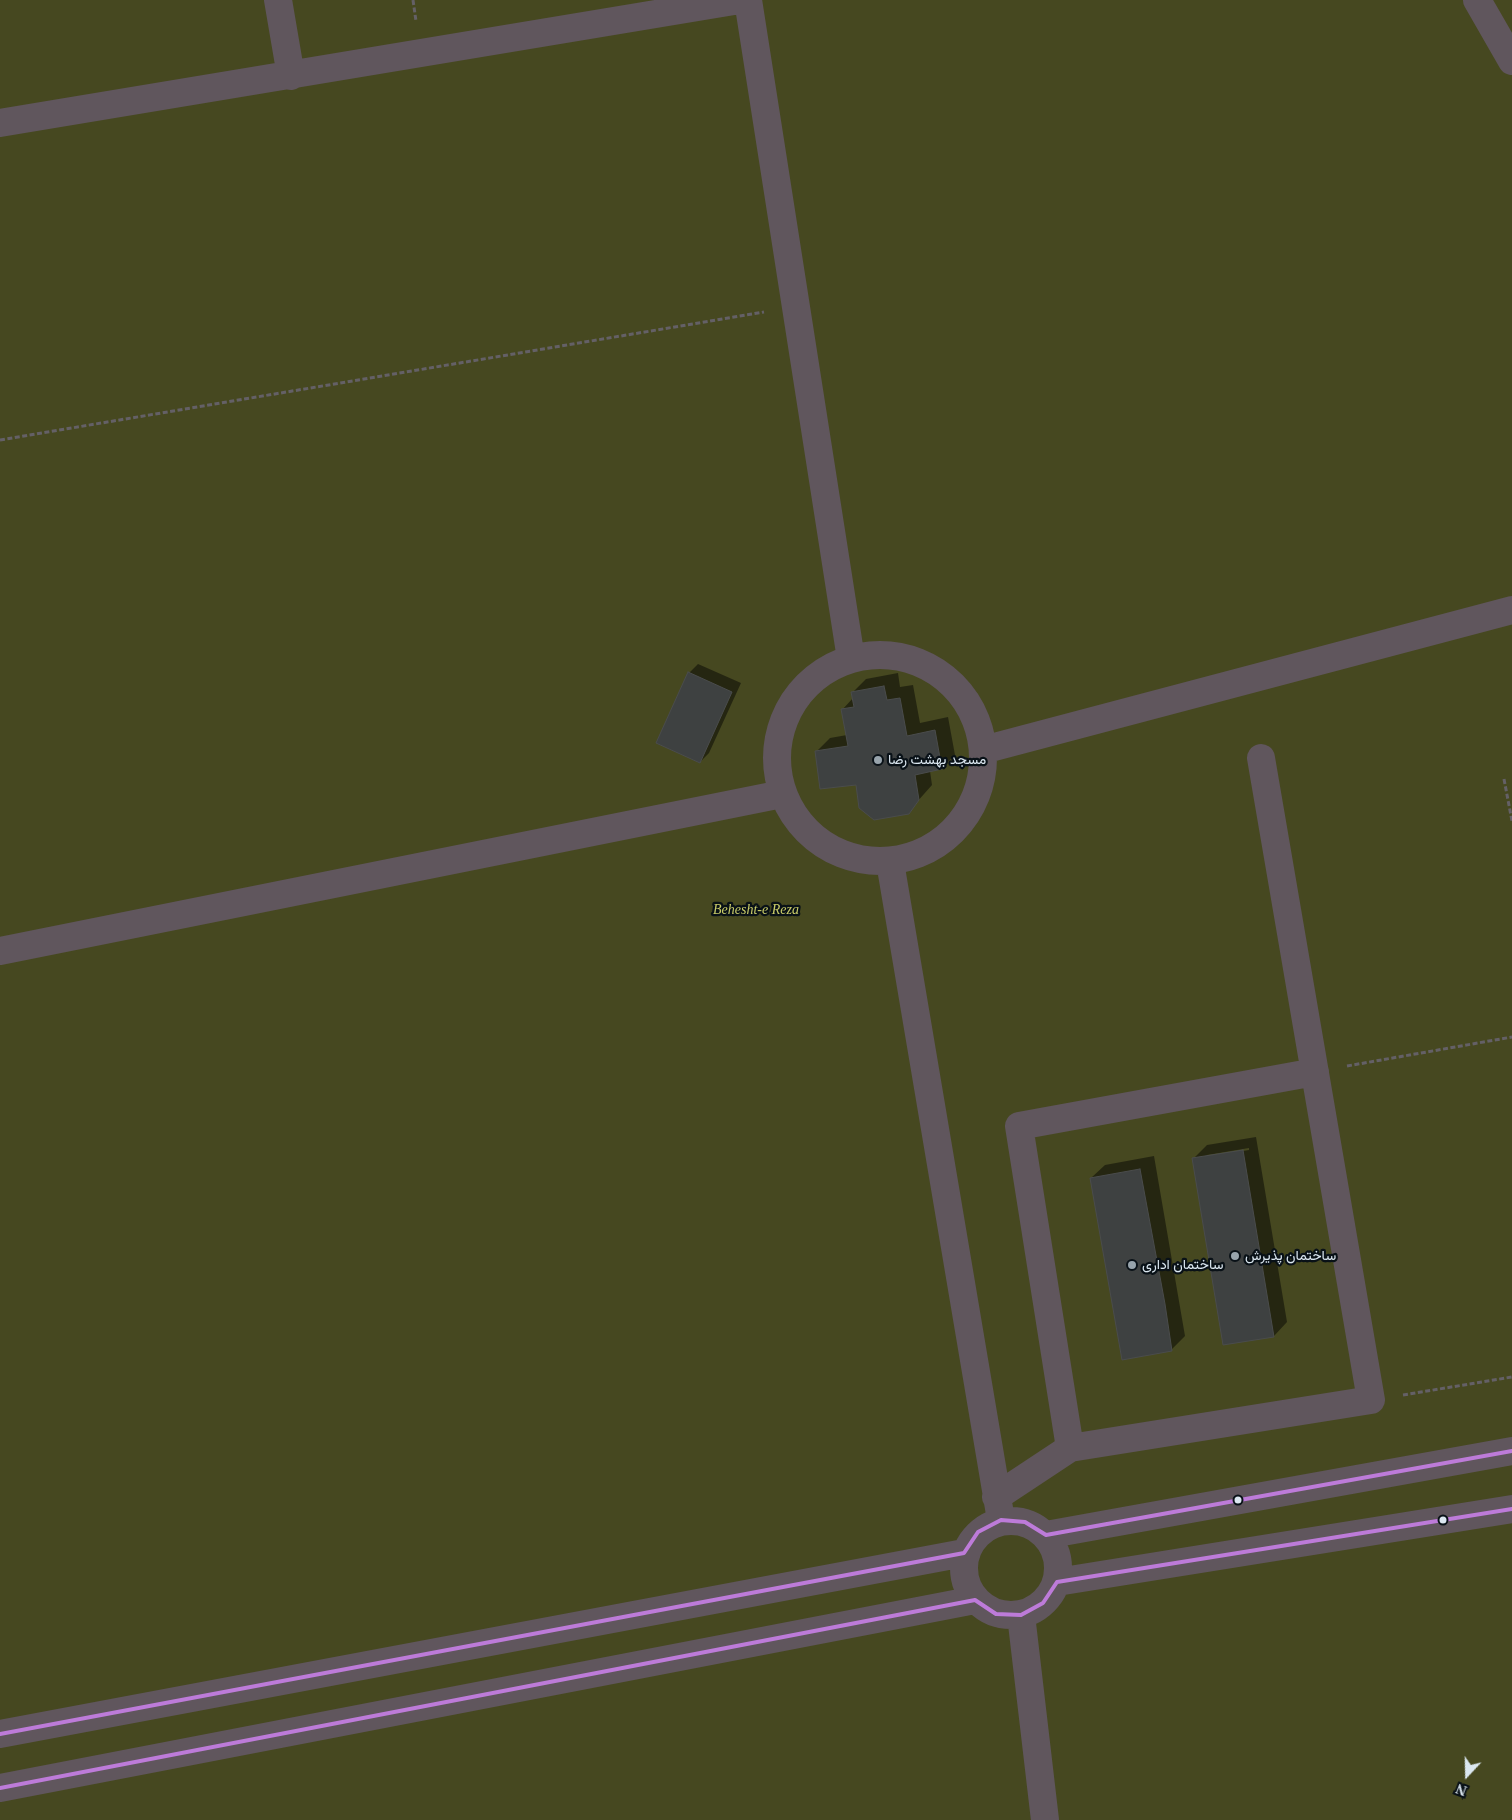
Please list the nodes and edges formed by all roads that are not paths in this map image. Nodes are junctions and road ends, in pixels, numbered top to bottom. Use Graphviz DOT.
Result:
graph roads {
  1 [pos="278,0"];
  2 [pos="740,0"];
  3 [pos="748,0"];
  4 [pos="1477,0"];
  5 [pos="1512,61"];
  6 [pos="291,76"];
  7 [pos="0,123"];
  8 [pos="1512,610"];
  9 [pos="851,659"];
  10 [pos="983,750"];
  11 [pos="1260,758"];
  12 [pos="782,794"];
  13 [pos="890,862"];
  14 [pos="0,951"];
  15 [pos="1315,1072"];
  16 [pos="1070,1448"];
  17 [pos="1512,1451"];
  18 [pos="998,1509"];
  19 [pos="1512,1509"];
  20 [pos="1046,1536"];
  21 [pos="964,1553"];
  22 [pos="1057,1582"];
  23 [pos="975,1600"];
  24 [pos="1021,1615"];
  25 [pos="0,1734"];
  26 [pos="0,1788"];
  27 [pos="1045,1820"];
  1 -- 6 [label="lane"];
  2 -- 6 [label="lane"];
  3 -- 9 [label="lane"];
  4 -- 5 [label="lane"];
  6 -- 7 [label="lane"];
  8 -- 10 [label="lane"];
  9 -- 10 [label="lane"];
  9 -- 12 [label="lane"];
  10 -- 13 [label="lane"];
  11 -- 15 [label="lane"];
  12 -- 13 [label="lane"];
  12 -- 14 [label="lane"];
  13 -- 18 [label="lane"];
  15 -- 16 [label="lane"];
  15 -- 16 [label="lane"];
  16 -- 18 [label="lane"];
  17 -- 20 [label="lane"];
  18 -- 20 [label="lane"];
  18 -- 21 [label="lane"];
  19 -- 22 [label="lane"];
  20 -- 22 [label="lane"];
  21 -- 23 [label="lane"];
  21 -- 25 [label="lane"];
  22 -- 24 [label="lane"];
  23 -- 24 [label="lane"];
  23 -- 26 [label="lane"];
  24 -- 27 [label="lane"];
}
